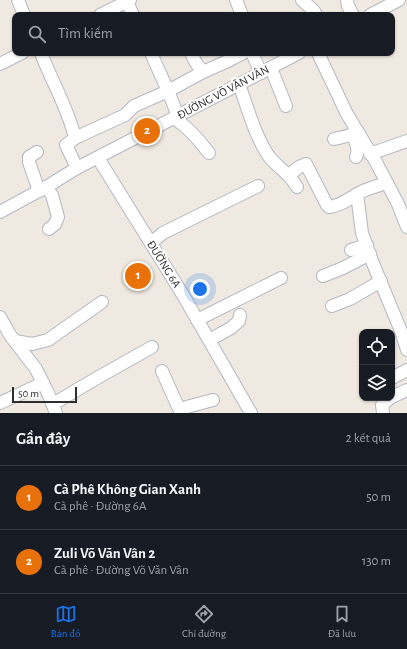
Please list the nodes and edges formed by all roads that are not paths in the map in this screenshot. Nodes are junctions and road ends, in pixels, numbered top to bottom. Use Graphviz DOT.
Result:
graph roads {
  1 [pos="19,0"];
  2 [pos="236,0"];
  3 [pos="302,0"];
  4 [pos="347,0"];
  5 [pos="399,0"];
  6 [pos="122,2"];
  7 [pos="23,12"];
  8 [pos="105,12"];
  9 [pos="130,12"];
  10 [pos="241,12"];
  11 [pos="314,12"];
  12 [pos="351,12"];
  13 [pos="376,12"];
  14 [pos="16,56"];
  15 [pos="42,56"];
  16 [pos="152,56"];
  17 [pos="193,56"];
  18 [pos="237,56"];
  19 [pos="254,56"];
  20 [pos="293,56"];
  21 [pos="319,56"];
  22 [pos="0,64"];
  23 [pos="266,70"];
  24 [pos="203,72"];
  25 [pos="239,84"];
  26 [pos="168,90"];
  27 [pos="286,106"];
  28 [pos="176,117"];
  29 [pos="355,134"];
  30 [pos="75,138"];
  31 [pos="334,139"];
  32 [pos="407,141"];
  33 [pos="37,152"];
  34 [pos="209,153"];
  35 [pos="370,154"];
  36 [pos="356,157"];
  37 [pos="98,158"];
  38 [pos="77,168"];
  39 [pos="289,175"];
  40 [pos="386,183"];
  41 [pos="258,186"];
  42 [pos="297,187"];
  43 [pos="42,189"];
  44 [pos="357,194"];
  45 [pos="0,212"];
  46 [pos="407,227"];
  47 [pos="49,229"];
  48 [pos="151,244"];
  49 [pos="351,250"];
  50 [pos="368,250"];
  51 [pos="323,276"];
  52 [pos="280,278"];
  53 [pos="381,280"];
  54 [pos="102,302"];
  55 [pos="332,306"];
  56 [pos="240,315"];
  57 [pos="0,317"];
  58 [pos="197,320"];
  59 [pos="8,339"];
  60 [pos="209,340"];
  61 [pos="152,347"];
  62 [pos="407,350"];
  63 [pos="407,370"];
  64 [pos="162,371"];
  65 [pos="395,376"];
  66 [pos="43,383"];
  67 [pos="407,390"];
  68 [pos="395,396"];
  69 [pos="213,400"];
  70 [pos="387,401"];
  71 [pos="0,403"];
  72 [pos="55,408"];
  73 [pos="251,413"];
  74 [pos="383,413"];
  1 -- 7 [label="street"];
  2 -- 10 [label="street"];
  3 -- 11 [label="street"];
  4 -- 12 [label="street"];
  5 -- 13 [label="street"];
  6 -- 8 [label="street"];
  6 -- 9 [label="street"];
  14 -- 22 [label="street"];
  15 -- 30 [label="street"];
  16 -- 26 [label="street"];
  17 -- 24 [label="street"];
  18 -- 24 [label="street"];
  19 -- 23 [label="street"];
  20 -- 23 [label="street, ĐƯỜNG VÕ VĂN VÂN"];
  21 -- 29 [label="street"];
  23 -- 25 [label="street, ĐƯỜNG VÕ VĂN VÂN"];
  23 -- 27 [label="street"];
  24 -- 26 [label="street"];
  25 -- 28 [label="street, ĐƯỜNG VÕ VĂN VÂN"];
  25 -- 39 [label="street"];
  26 -- 28 [label="street"];
  26 -- 30 [label="street"];
  28 -- 34 [label="street"];
  28 -- 37 [label="street, ĐƯỜNG VÕ VĂN VÂN"];
  29 -- 31 [label="street"];
  29 -- 35 [label="street"];
  29 -- 36 [label="street"];
  30 -- 38 [label="street"];
  32 -- 35 [label="street"];
  33 -- 43 [label="street"];
  35 -- 40 [label="street"];
  37 -- 38 [label="street, ĐƯỜNG VÕ VĂN VÂN"];
  37 -- 48 [label="street, ĐƯỜNG 6A"];
  38 -- 43 [label="street, ĐƯỜNG VÕ VĂN VÂN"];
  39 -- 42 [label="street"];
  39 -- 44 [label="street"];
  40 -- 44 [label="street"];
  40 -- 46 [label="street"];
  41 -- 48 [label="street"];
  43 -- 45 [label="street, ĐƯỜNG VÕ VĂN VÂN"];
  43 -- 47 [label="street"];
  44 -- 50 [label="street"];
  48 -- 58 [label="street, ĐƯỜNG 6A"];
  49 -- 50 [label="street"];
  50 -- 51 [label="street"];
  50 -- 53 [label="street"];
  52 -- 58 [label="street"];
  53 -- 55 [label="street"];
  53 -- 62 [label="street"];
  54 -- 59 [label="street"];
  56 -- 60 [label="street"];
  57 -- 59 [label="street"];
  58 -- 60 [label="street, ĐƯỜNG 6A"];
  59 -- 66 [label="street"];
  60 -- 73 [label="street, ĐƯỜNG 6A"];
  61 -- 72 [label="street"];
  63 -- 65 [label="street"];
  64 -- 69 [label="street"];
  66 -- 71 [label="street"];
  66 -- 72 [label="street"];
  67 -- 68 [label="street"];
  70 -- 74 [label="street"];
}
